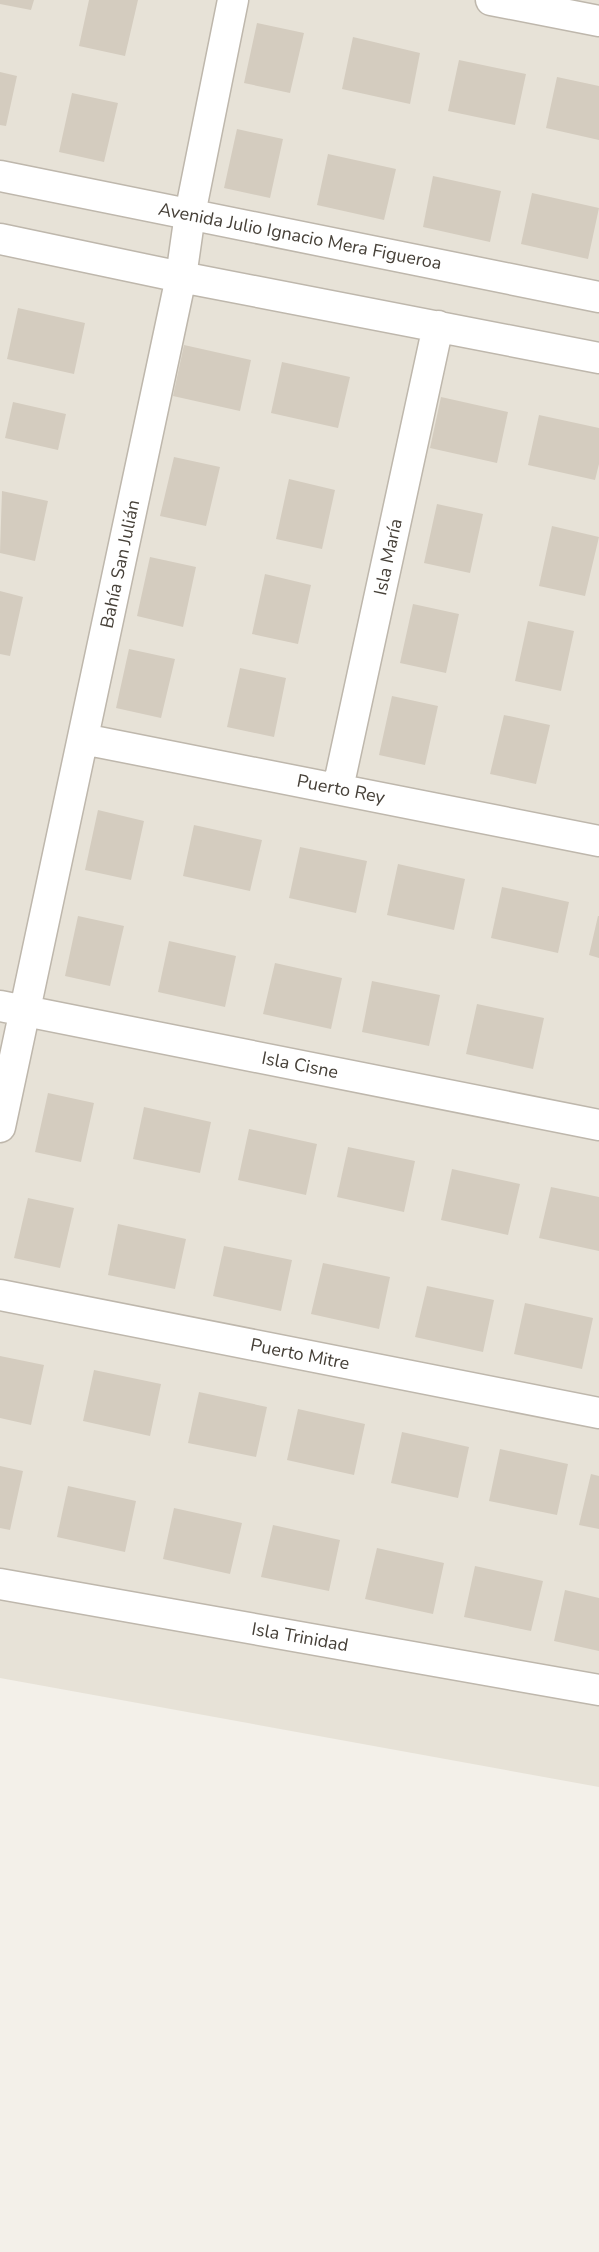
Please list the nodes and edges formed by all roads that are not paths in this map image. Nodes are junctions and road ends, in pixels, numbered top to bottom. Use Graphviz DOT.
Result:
graph roads {
  1 [pos="233,0"];
  2 [pos="491,0"];
  3 [pos="599,21"];
  4 [pos="0,176"];
  5 [pos="190,214"];
  6 [pos="0,239"];
  7 [pos="181,277"];
  8 [pos="599,297"];
  9 [pos="438,326"];
  10 [pos="599,358"];
  11 [pos="83,739"];
  12 [pos="338,788"];
  13 [pos="599,841"];
  14 [pos="12,1008"];
  15 [pos="599,1125"];
  16 [pos="0,1127"];
  17 [pos="0,1295"];
  18 [pos="599,1413"];
  19 [pos="0,1584"];
  20 [pos="599,1690"];
  1 -- 5 [label="street, Bahía San Julián"];
  2 -- 3 [label="street"];
  4 -- 5 [label="street, Avenida Julio Ignacio Mera Figueroa"];
  5 -- 7 [label="street, Bahía San Julián"];
  5 -- 8 [label="street, Avenida Julio Ignacio Mera Figueroa"];
  6 -- 7 [label="street"];
  7 -- 9 [label="street"];
  7 -- 11 [label="street, Bahía San Julián"];
  9 -- 10 [label="street"];
  9 -- 12 [label="street, Isla María"];
  11 -- 12 [label="street, Puerto Rey"];
  11 -- 14 [label="street, Bahía San Julián"];
  12 -- 13 [label="street, Puerto Rey"];
  14 -- 15 [label="street, Isla Cisne"];
  14 -- 16 [label="street, Bahía San Julián"];
  17 -- 18 [label="street, Puerto Mitre"];
  19 -- 20 [label="street, Isla Trinidad"];
}
